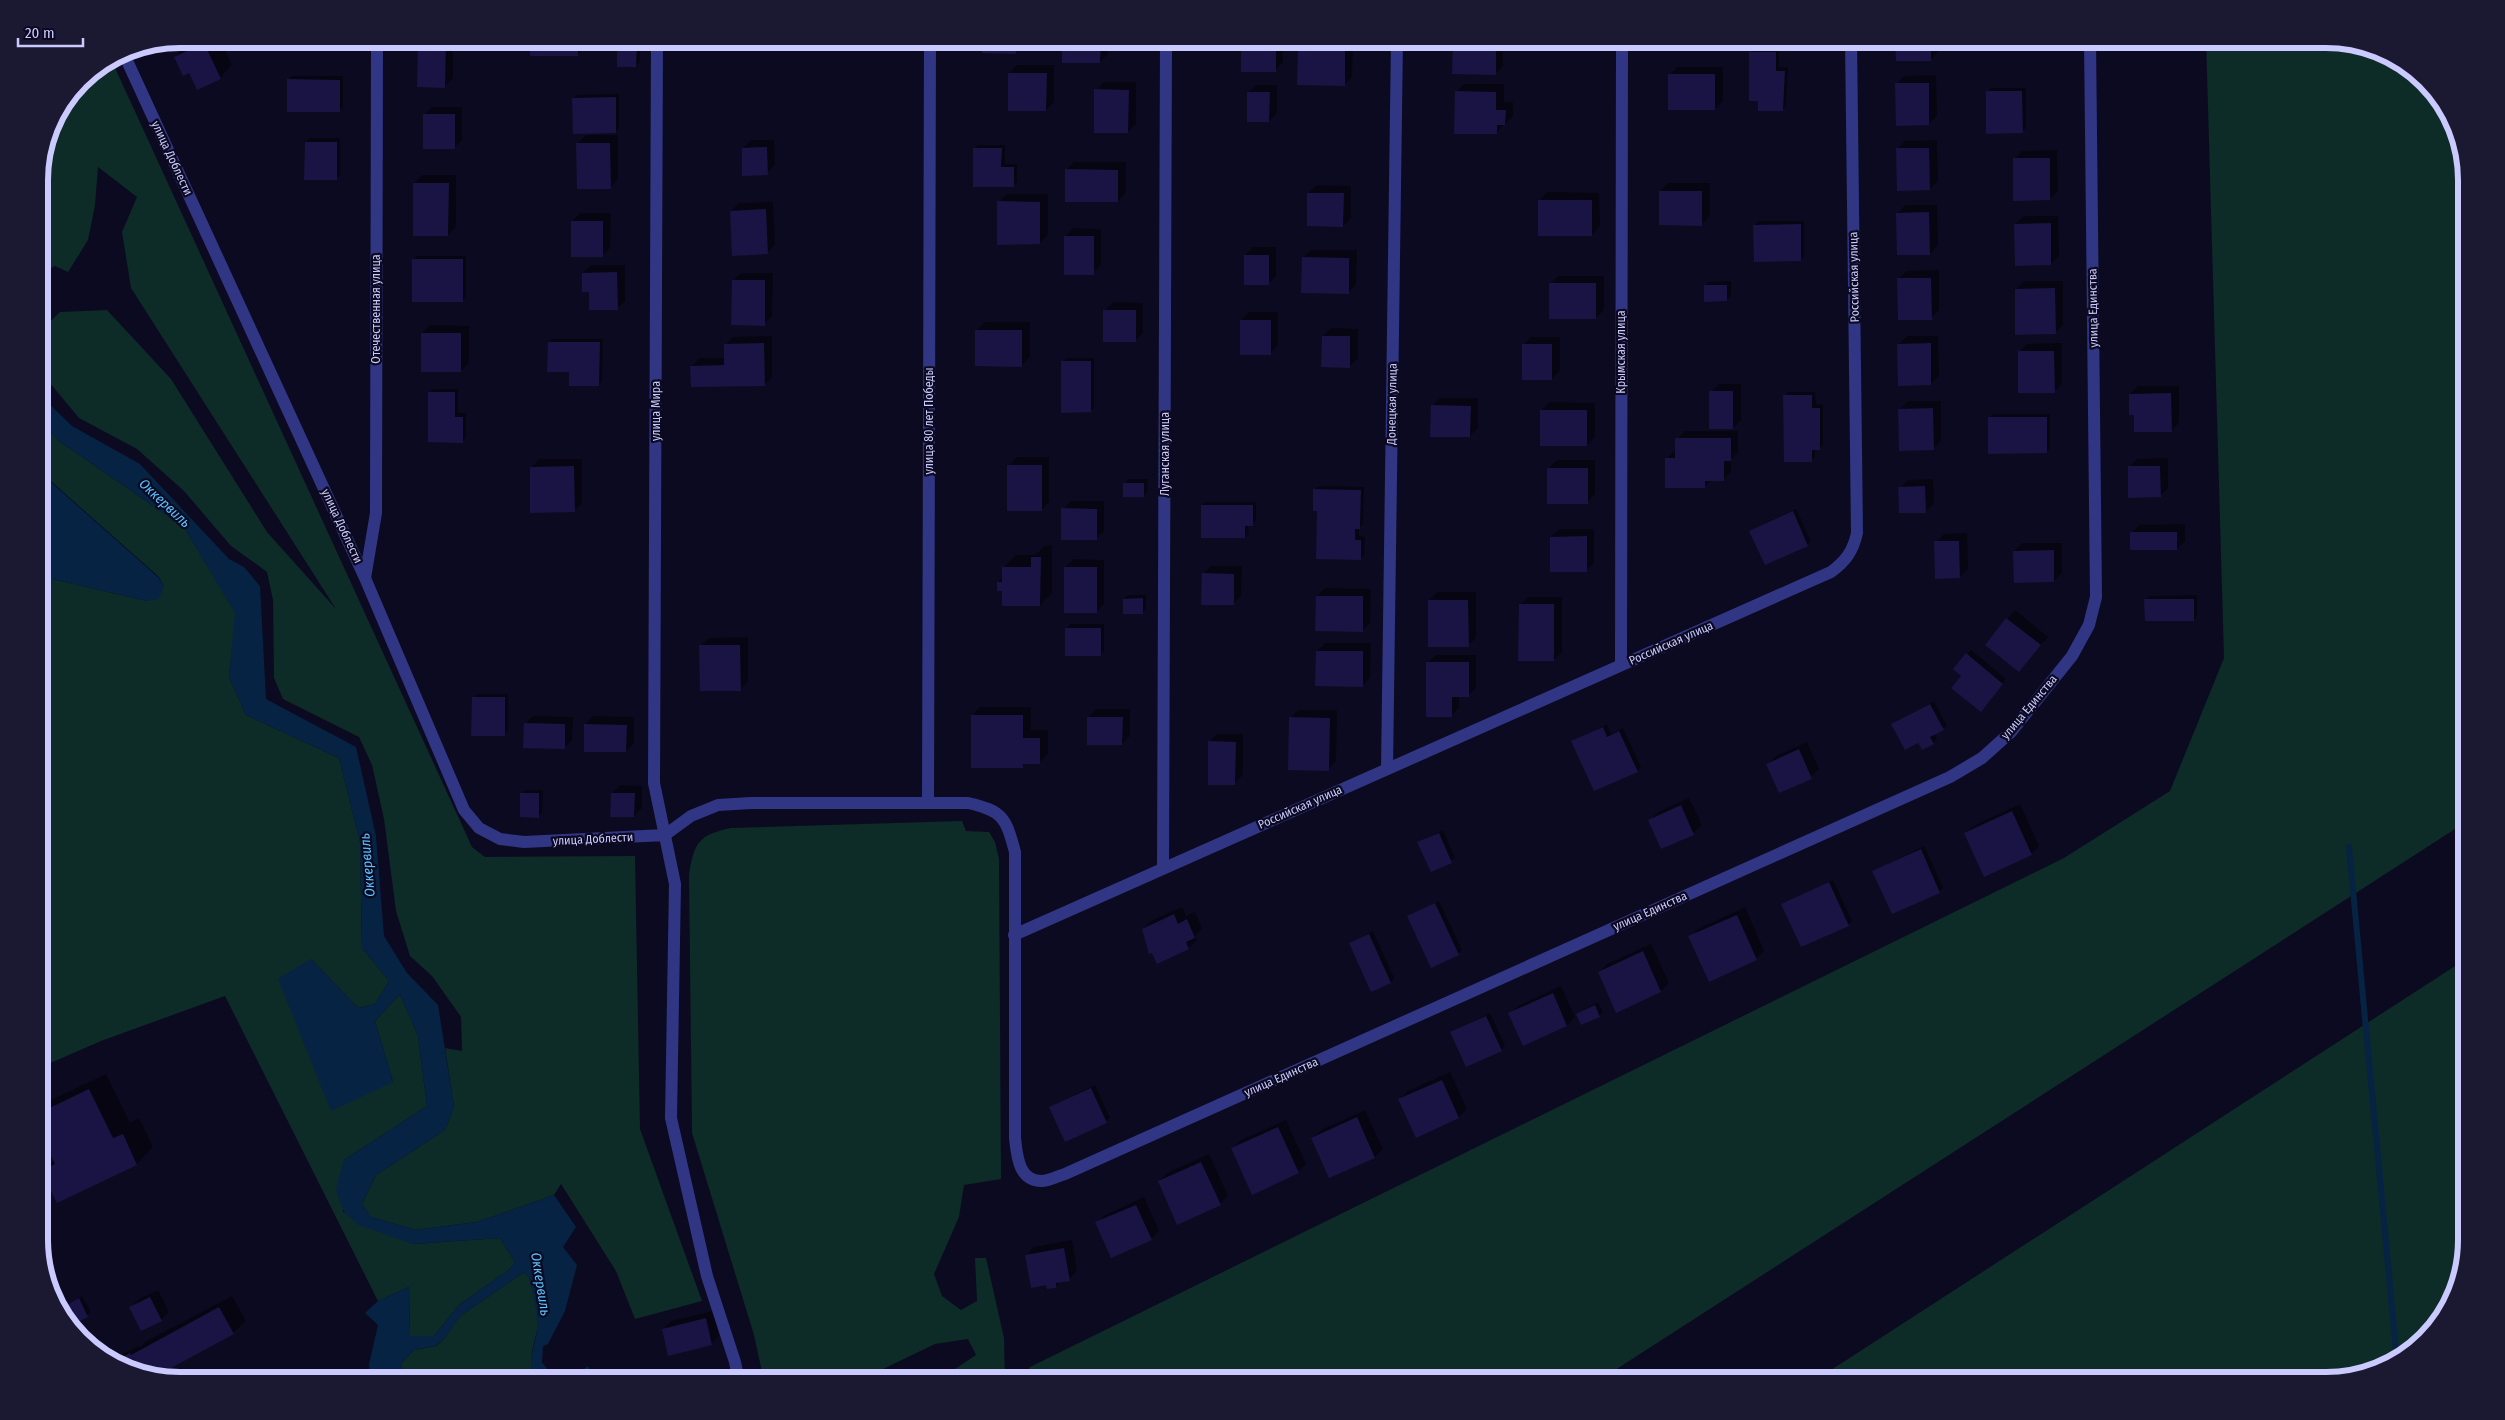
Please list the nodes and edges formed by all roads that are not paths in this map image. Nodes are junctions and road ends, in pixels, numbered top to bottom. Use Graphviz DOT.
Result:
graph roads {
  1 [pos="377,48"];
  2 [pos="657,48"];
  3 [pos="930,48"];
  4 [pos="1166,48"];
  5 [pos="1397,48"];
  6 [pos="1622,48"];
  7 [pos="1851,48"];
  8 [pos="2090,48"];
  9 [pos="126,59"];
  10 [pos="365,578"];
  11 [pos="1621,665"];
  12 [pos="1387,769"];
  13 [pos="928,803"];
  14 [pos="665,835"];
  15 [pos="1163,869"];
  16 [pos="1014,935"];
  17 [pos="738,1372"];
  1 -- 10 [label="street, Отечественная улица"];
  2 -- 14 [label="street, улица Мира"];
  3 -- 13 [label="street, улица 80 лет Победы"];
  4 -- 15 [label="street, Луганская улица"];
  5 -- 12 [label="street, Донецкая улица"];
  6 -- 11 [label="street, Крымская улица"];
  7 -- 11 [label="street, Российская улица"];
  8 -- 16 [label="street, улица Единства"];
  9 -- 10 [label="street, улица Доблести"];
  10 -- 14 [label="street, улица Доблести"];
  11 -- 12 [label="street, Российская улица"];
  12 -- 15 [label="street, Российская улица"];
  13 -- 14 [label="street, улица Единства"];
  13 -- 16 [label="street, улица Единства"];
  14 -- 17 [label="street, улица Мира"];
  15 -- 16 [label="street, Российская улица"];
}
